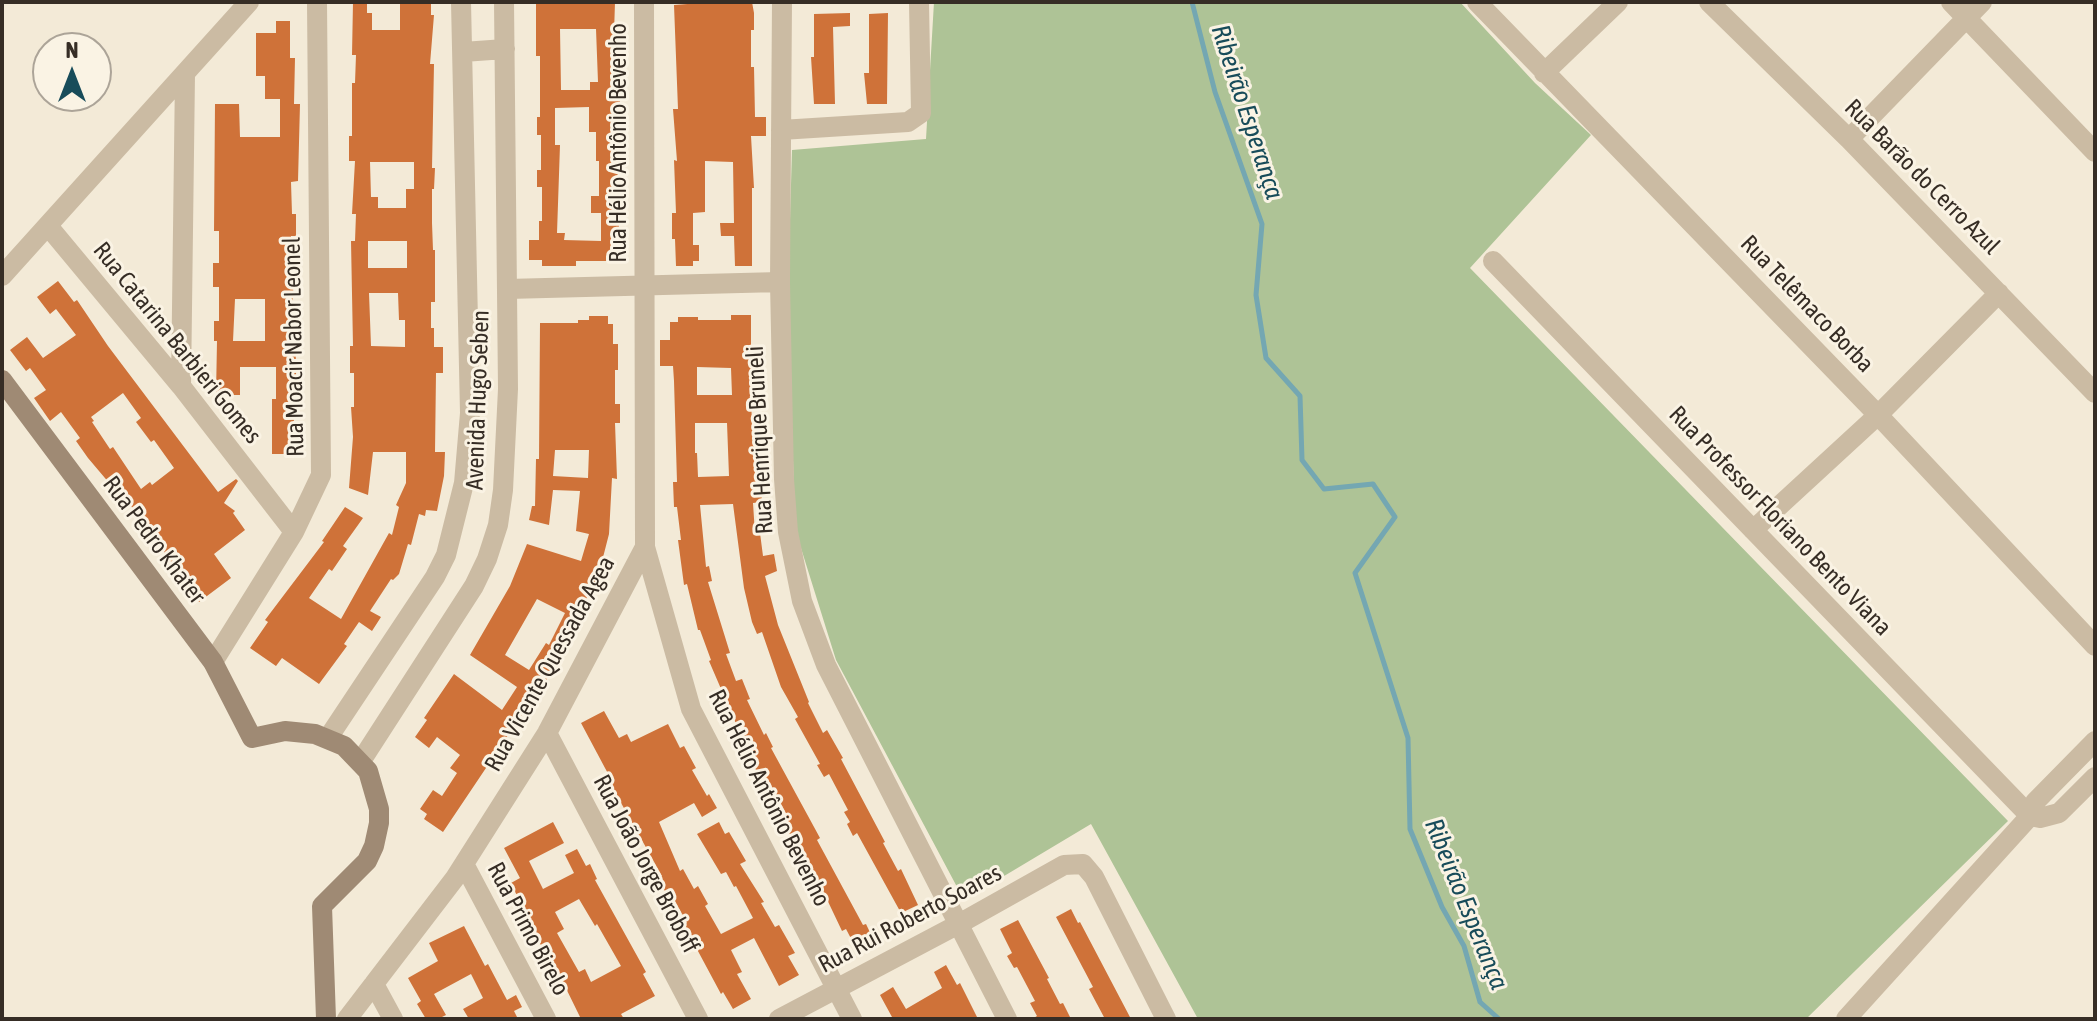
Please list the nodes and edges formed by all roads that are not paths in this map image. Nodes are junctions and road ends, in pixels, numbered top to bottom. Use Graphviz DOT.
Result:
graph roads {
  1 [pos="249,2"];
  2 [pos="317,2"];
  3 [pos="461,2"];
  4 [pos="504,2"];
  5 [pos="644,2"];
  6 [pos="782,2"];
  7 [pos="919,2"];
  8 [pos="1477,2"];
  9 [pos="1618,2"];
  10 [pos="1709,2"];
  11 [pos="1951,2"];
  12 [pos="1982,2"];
  13 [pos="1966,18"];
  14 [pos="505,49"];
  15 [pos="463,52"];
  16 [pos="1544,73"];
  17 [pos="185,74"];
  18 [pos="781,130"];
  19 [pos="1849,139"];
  20 [pos="2095,152"];
  21 [pos="48,226"];
  22 [pos="1493,261"];
  23 [pos="2,276"];
  24 [pos="780,282"];
  25 [pos="644,284"];
  26 [pos="507,289"];
  27 [pos="1999,293"];
  28 [pos="2,380"];
  29 [pos="181,386"];
  30 [pos="2095,393"];
  31 [pos="1878,415"];
  32 [pos="1753,530"];
  33 [pos="294,532"];
  34 [pos="645,547"];
  35 [pos="2095,646"];
  36 [pos="213,662"];
  37 [pos="547,733"];
  38 [pos="328,738"];
  39 [pos="2095,741"];
  40 [pos="361,761"];
  41 [pos="2095,777"];
  42 [pos="2030,816"];
  43 [pos="464,864"];
  44 [pos="957,925"];
  45 [pos="374,984"];
  46 [pos="836,987"];
  47 [pos="326,1019"];
  48 [pos="347,1019"];
  49 [pos="393,1019"];
  50 [pos="546,1019"];
  51 [pos="698,1019"];
  52 [pos="779,1019"];
  53 [pos="852,1019"];
  54 [pos="1007,1019"];
  55 [pos="1166,1019"];
  56 [pos="1846,1019"];
  1 -- 17 [label="street"];
  2 -- 33 [label="street, Rua Moacir Nabor Leonel"];
  3 -- 15 [label="street, Avenida Hugo Seben"];
  4 -- 14 [label="street, Avenida Hugo Seben"];
  5 -- 25 [label="street, Rua Hélio Antônio Bevenho"];
  6 -- 18 [label="street, Rua Henrique Bruneli"];
  7 -- 18 [label="street"];
  8 -- 16 [label="street, Rua Telêmaco Borba"];
  9 -- 16 [label="street"];
  10 -- 19 [label="street, Rua Barão do Cerro Azul"];
  11 -- 13 [label="street"];
  12 -- 13 [label="street"];
  13 -- 19 [label="street"];
  13 -- 20 [label="street"];
  14 -- 15 [label="street"];
  14 -- 26 [label="street, Avenida Hugo Seben"];
  15 -- 38 [label="street, Avenida Hugo Seben"];
  16 -- 31 [label="street, Rua Telêmaco Borba"];
  17 -- 21 [label="street"];
  17 -- 29 [label="street"];
  18 -- 24 [label="street, Rua Henrique Bruneli"];
  19 -- 27 [label="street, Rua Barão do Cerro Azul"];
  21 -- 23 [label="street"];
  21 -- 29 [label="street, Rua Catarina Barbieri Gomes"];
  22 -- 32 [label="street, Rua Professor Floriano Bento Viana"];
  24 -- 25 [label="street"];
  24 -- 44 [label="street, Rua Henrique Bruneli"];
  25 -- 26 [label="street"];
  25 -- 34 [label="street, Rua Vicente Quessada Agea"];
  26 -- 40 [label="street, Avenida Hugo Seben"];
  27 -- 30 [label="street, Rua Barão do Cerro Azul"];
  27 -- 31 [label="street"];
  28 -- 36 [label="street, Rua Pedro Khater"];
  29 -- 33 [label="street, Rua Catarina Barbieri Gomes"];
  31 -- 32 [label="street"];
  31 -- 35 [label="street, Rua Telêmaco Borba"];
  32 -- 42 [label="street, Rua Professor Floriano Bento Viana"];
  33 -- 36 [label="street, Rua Moacir Nabor Leonel"];
  34 -- 37 [label="street, Rua Vicente Quessada Agea"];
  34 -- 46 [label="street, Rua Hélio Antônio Bevenho"];
  36 -- 38 [label="street, Rua Pedro Khater"];
  37 -- 43 [label="street, Rua Vicente Quessada Agea"];
  37 -- 51 [label="street, Rua João Jorge Broboff"];
  38 -- 40 [label="street"];
  39 -- 42 [label="street"];
  40 -- 47 [label="street"];
  41 -- 42 [label="street"];
  42 -- 56 [label="street"];
  43 -- 45 [label="street, Rua Vicente Quessada Agea"];
  43 -- 50 [label="street, Rua Primo Birelo"];
  44 -- 46 [label="street, Rua Rui Roberto Soares"];
  44 -- 54 [label="street, Rua Henrique Bruneli"];
  44 -- 55 [label="street, Rua Rui Roberto Soares"];
  45 -- 48 [label="street, Rua Vicente Quessada Agea"];
  45 -- 49 [label="street"];
  46 -- 52 [label="street, Rua Rui Roberto Soares"];
  46 -- 53 [label="street, Rua Hélio Antônio Bevenho"];
}
